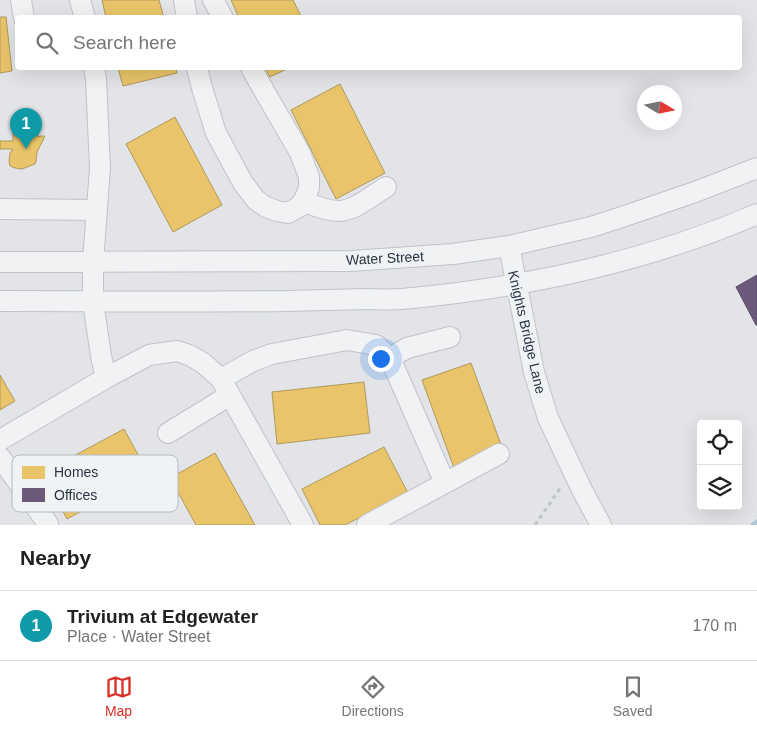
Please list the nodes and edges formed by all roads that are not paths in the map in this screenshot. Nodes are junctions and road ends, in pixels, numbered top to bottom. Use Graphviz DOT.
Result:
graph roads {
  1 [pos="21,0"];
  2 [pos="80,0"];
  3 [pos="184,0"];
  4 [pos="213,0"];
  5 [pos="24,15"];
  6 [pos="84,15"];
  7 [pos="186,15"];
  8 [pos="221,15"];
  9 [pos="94,70"];
  10 [pos="198,70"];
  11 [pos="252,70"];
  12 [pos="757,168"];
  13 [pos="386,187"];
  14 [pos="303,202"];
  15 [pos="0,210"];
  16 [pos="96,210"];
  17 [pos="757,214"];
  18 [pos="509,246"];
  19 [pos="0,262"];
  20 [pos="92,262"];
  21 [pos="516,284"];
  22 [pos="0,301"];
  23 [pos="93,302"];
  24 [pos="450,338"];
  25 [pos="390,358"];
  26 [pos="106,378"];
  27 [pos="226,387"];
  28 [pos="168,433"];
  29 [pos="0,440"];
  30 [pos="500,454"];
  31 [pos="0,457"];
  32 [pos="12,474"];
  33 [pos="445,483"];
  34 [pos="39,512"];
  35 [pos="48,524"];
  36 [pos="303,525"];
  37 [pos="366,525"];
  38 [pos="601,525"];
  1 -- 5 [label="street"];
  2 -- 6 [label="street"];
  3 -- 7 [label="street"];
  4 -- 8 [label="street"];
  9 -- 16 [label="street"];
  10 -- 14 [label="street"];
  11 -- 14 [label="street"];
  12 -- 18 [label="street, Water Street"];
  13 -- 14 [label="street"];
  15 -- 16 [label="street"];
  16 -- 20 [label="street"];
  17 -- 21 [label="street"];
  18 -- 20 [label="street, Water Street"];
  18 -- 21 [label="street, Knights Bridge Lane"];
  19 -- 20 [label="street, Water Street"];
  20 -- 23 [label="street"];
  21 -- 23 [label="street"];
  21 -- 38 [label="street, Knights Bridge Lane"];
  22 -- 23 [label="street"];
  23 -- 26 [label="street"];
  24 -- 25 [label="street"];
  25 -- 27 [label="street"];
  25 -- 33 [label="street"];
  26 -- 27 [label="street"];
  26 -- 29 [label="street"];
  27 -- 28 [label="street"];
  27 -- 36 [label="street"];
  30 -- 33 [label="street"];
  31 -- 32 [label="street"];
  33 -- 37 [label="street"];
  34 -- 35 [label="street"];
}
